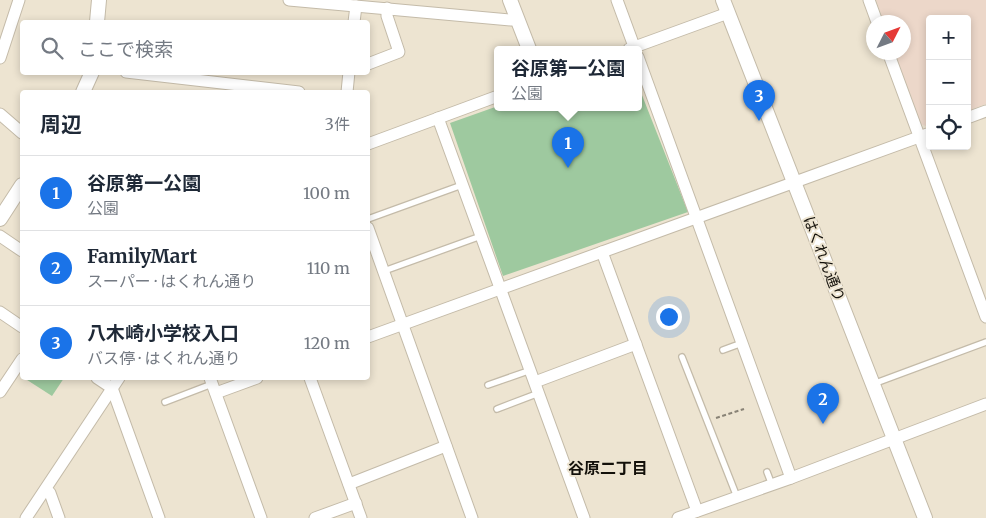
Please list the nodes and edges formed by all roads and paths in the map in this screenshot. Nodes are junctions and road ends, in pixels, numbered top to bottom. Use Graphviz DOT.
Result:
graph roads {
  1 [pos="19,0"];
  2 [pos="99,0"];
  3 [pos="289,0"];
  4 [pos="510,0"];
  5 [pos="617,0"];
  6 [pos="869,0"];
  7 [pos="364,4"];
  8 [pos="726,7"];
  9 [pos="387,8"];
  10 [pos="874,15"];
  11 [pos="517,19"];
  12 [pos="97,20"];
  13 [pos="355,20"];
  14 [pos="528,46"];
  15 [pos="632,46"];
  16 [pos="642,47"];
  17 [pos="0,58"];
  18 [pos="891,60"];
  19 [pos="370,63"];
  20 [pos="642,73"];
  21 [pos="91,75"];
  22 [pos="147,75"];
  23 [pos="349,75"];
  24 [pos="243,89"];
  25 [pos="88,90"];
  26 [pos="262,90"];
  27 [pos="347,90"];
  28 [pos="494,97"];
  29 [pos="986,111"];
  30 [pos="0,114"];
  31 [pos="971,117"];
  32 [pos="438,118"];
  33 [pos="20,131"];
  34 [pos="926,134"];
  35 [pos="918,137"];
  36 [pos="370,143"];
  37 [pos="794,181"];
  38 [pos="462,185"];
  39 [pos="20,188"];
  40 [pos="370,218"];
  41 [pos="696,218"];
  42 [pos="0,219"];
  43 [pos="370,233"];
  44 [pos="0,236"];
  45 [pos="481,236"];
  46 [pos="20,250"];
  47 [pos="602,252"];
  48 [pos="384,270"];
  49 [pos="501,289"];
  50 [pos="0,312"];
  51 [pos="986,317"];
  52 [pos="403,324"];
  53 [pos="20,326"];
  54 [pos="370,336"];
  55 [pos="986,342"];
  56 [pos="742,343"];
  57 [pos="636,344"];
  58 [pos="723,350"];
  59 [pos="682,357"];
  60 [pos="20,362"];
  61 [pos="531,370"];
  62 [pos="100,380"];
  63 [pos="118,380"];
  64 [pos="244,380"];
  65 [pos="311,380"];
  66 [pos="535,382"];
  67 [pos="873,384"];
  68 [pos="213,385"];
  69 [pos="488,385"];
  70 [pos="112,388"];
  71 [pos="0,392"];
  72 [pos="539,394"];
  73 [pos="165,402"];
  74 [pos="986,404"];
  75 [pos="497,409"];
  76 [pos="744,409"];
  77 [pos="707,421"];
  78 [pos="894,439"];
  79 [pos="446,446"];
  80 [pos="767,472"];
  81 [pos="791,478"];
  82 [pos="349,484"];
  83 [pos="772,485"];
  84 [pos="46,489"];
  85 [pos="737,497"];
  86 [pos="356,503"];
  87 [pos="696,511"];
  88 [pos="26,518"];
  89 [pos="59,518"];
  90 [pos="159,518"];
  91 [pos="260,518"];
  92 [pos="315,518"];
  93 [pos="362,518"];
  94 [pos="472,518"];
  95 [pos="584,518"];
  96 [pos="678,518"];
  97 [pos="925,518"];
  1 -- 17 [label="street"];
  2 -- 12 [label="street"];
  3 -- 7 [label="street"];
  4 -- 11 [label="street"];
  5 -- 15 [label="street"];
  6 -- 10 [label="street"];
  7 -- 9 [label="street"];
  7 -- 13 [label="street"];
  8 -- 16 [label="street"];
  8 -- 37 [label="street, はくれん通り"];
  9 -- 11 [label="street"];
  9 -- 19 [label="street"];
  11 -- 14 [label="street"];
  18 -- 35 [label="street"];
  20 -- 41 [label="street"];
  21 -- 25 [label="street"];
  22 -- 24 [label="street"];
  23 -- 27 [label="street"];
  24 -- 26 [label="street"];
  28 -- 32 [label="street"];
  29 -- 31 [label="street"];
  30 -- 33 [label="street"];
  32 -- 36 [label="street"];
  32 -- 38 [label="street"];
  34 -- 35 [label="street"];
  35 -- 37 [label="street"];
  35 -- 51 [label="street"];
  37 -- 41 [label="street"];
  37 -- 67 [label="street, はくれん通り"];
  38 -- 40 [label="lane"];
  38 -- 45 [label="street"];
  39 -- 42 [label="street"];
  41 -- 47 [label="street"];
  41 -- 56 [label="street"];
  43 -- 48 [label="street"];
  44 -- 46 [label="street"];
  45 -- 48 [label="lane"];
  45 -- 49 [label="street"];
  47 -- 49 [label="street"];
  47 -- 57 [label="street"];
  48 -- 52 [label="street"];
  49 -- 52 [label="street"];
  49 -- 61 [label="street"];
  50 -- 53 [label="street"];
  52 -- 54 [label="street"];
  52 -- 79 [label="street"];
  55 -- 67 [label="lane"];
  56 -- 58 [label="lane"];
  56 -- 81 [label="street"];
  57 -- 66 [label="street"];
  57 -- 87 [label="street"];
  59 -- 77 [label="lane"];
  60 -- 71 [label="street"];
  61 -- 66 [label="street"];
  61 -- 69 [label="lane"];
  62 -- 70 [label="street"];
  63 -- 70 [label="street"];
  64 -- 68 [label="street"];
  65 -- 82 [label="street"];
  66 -- 72 [label="street"];
  67 -- 78 [label="street, はくれん通り"];
  68 -- 73 [label="lane"];
  68 -- 91 [label="street"];
  70 -- 84 [label="street"];
  70 -- 90 [label="street"];
  72 -- 75 [label="lane"];
  72 -- 95 [label="street"];
  74 -- 78 [label="street"];
  76 -- 77 [label="path"];
  77 -- 85 [label="lane"];
  78 -- 81 [label="street"];
  78 -- 97 [label="street, はくれん通り"];
  79 -- 82 [label="street"];
  79 -- 94 [label="street"];
  80 -- 83 [label="lane"];
  81 -- 83 [label="street"];
  82 -- 86 [label="street"];
  83 -- 85 [label="street"];
  84 -- 88 [label="street"];
  84 -- 89 [label="street"];
  85 -- 87 [label="street"];
  86 -- 92 [label="street"];
  86 -- 93 [label="street"];
  87 -- 96 [label="street"];
}
